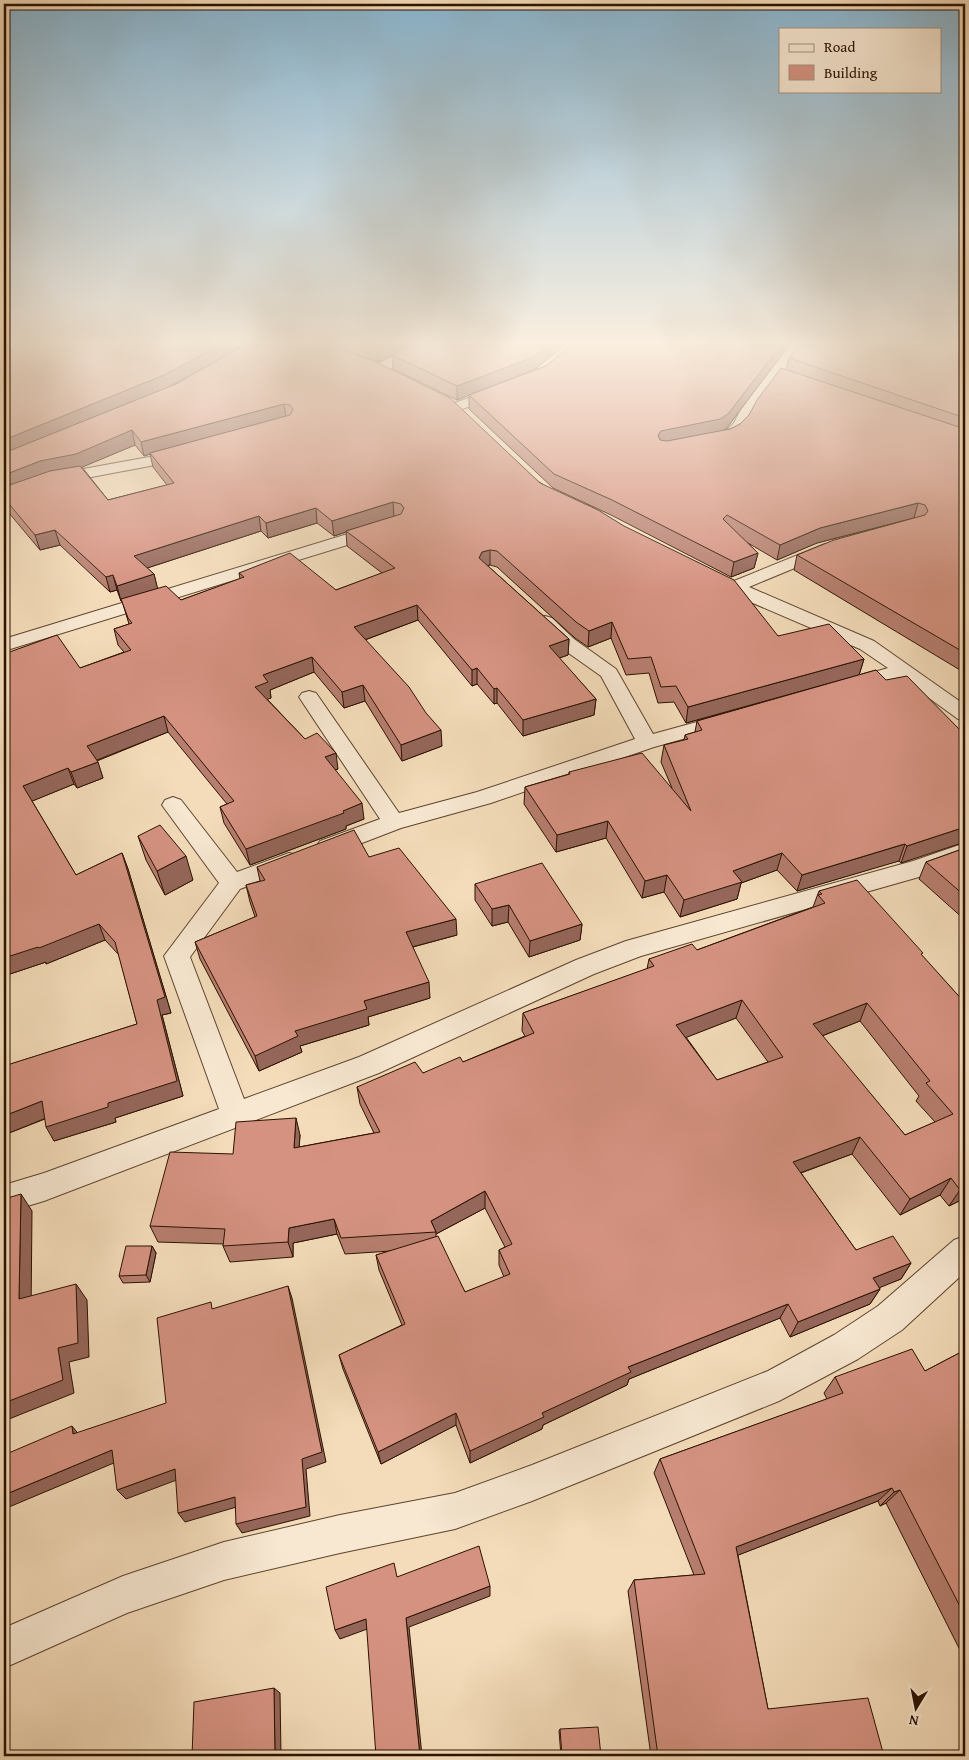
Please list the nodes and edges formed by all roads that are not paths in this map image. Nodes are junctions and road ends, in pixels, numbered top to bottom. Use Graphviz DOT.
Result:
graph roads {
  1 [pos="738,427"];
  2 [pos="703,442"];
  3 [pos="195,448"];
  4 [pos="31,474"];
  5 [pos="50,480"];
  6 [pos="4,498"];
  7 [pos="395,524"];
  8 [pos="841,544"];
  9 [pos="698,571"];
  10 [pos="733,588"];
  11 [pos="534,612"];
  12 [pos="4,645"];
  13 [pos="904,670"];
  14 [pos="831,690"];
  15 [pos="309,697"];
  16 [pos="748,714"];
  17 [pos="965,714"];
  18 [pos="647,742"];
  19 [pos="173,805"];
  20 [pos="394,822"];
  21 [pos="965,851"];
  22 [pos="232,883"];
  23 [pos="236,1116"];
  24 [pos="4,1199"];
  25 [pos="965,1250"];
  26 [pos="4,1648"];
  1 -- 2 [label="street"];
  3 -- 5 [label="street"];
  4 -- 5 [label="street"];
  5 -- 6 [label="street"];
  7 -- 12 [label="street"];
  8 -- 10 [label="street"];
  9 -- 10 [label="street"];
  10 -- 13 [label="street"];
  11 -- 18 [label="street"];
  13 -- 14 [label="street"];
  13 -- 17 [label="street"];
  15 -- 20 [label="street"];
  16 -- 18 [label="street"];
  18 -- 20 [label="street"];
  19 -- 22 [label="street"];
  20 -- 22 [label="street"];
  21 -- 23 [label="street"];
  22 -- 23 [label="street"];
  23 -- 24 [label="street"];
  25 -- 26 [label="street"];
}
